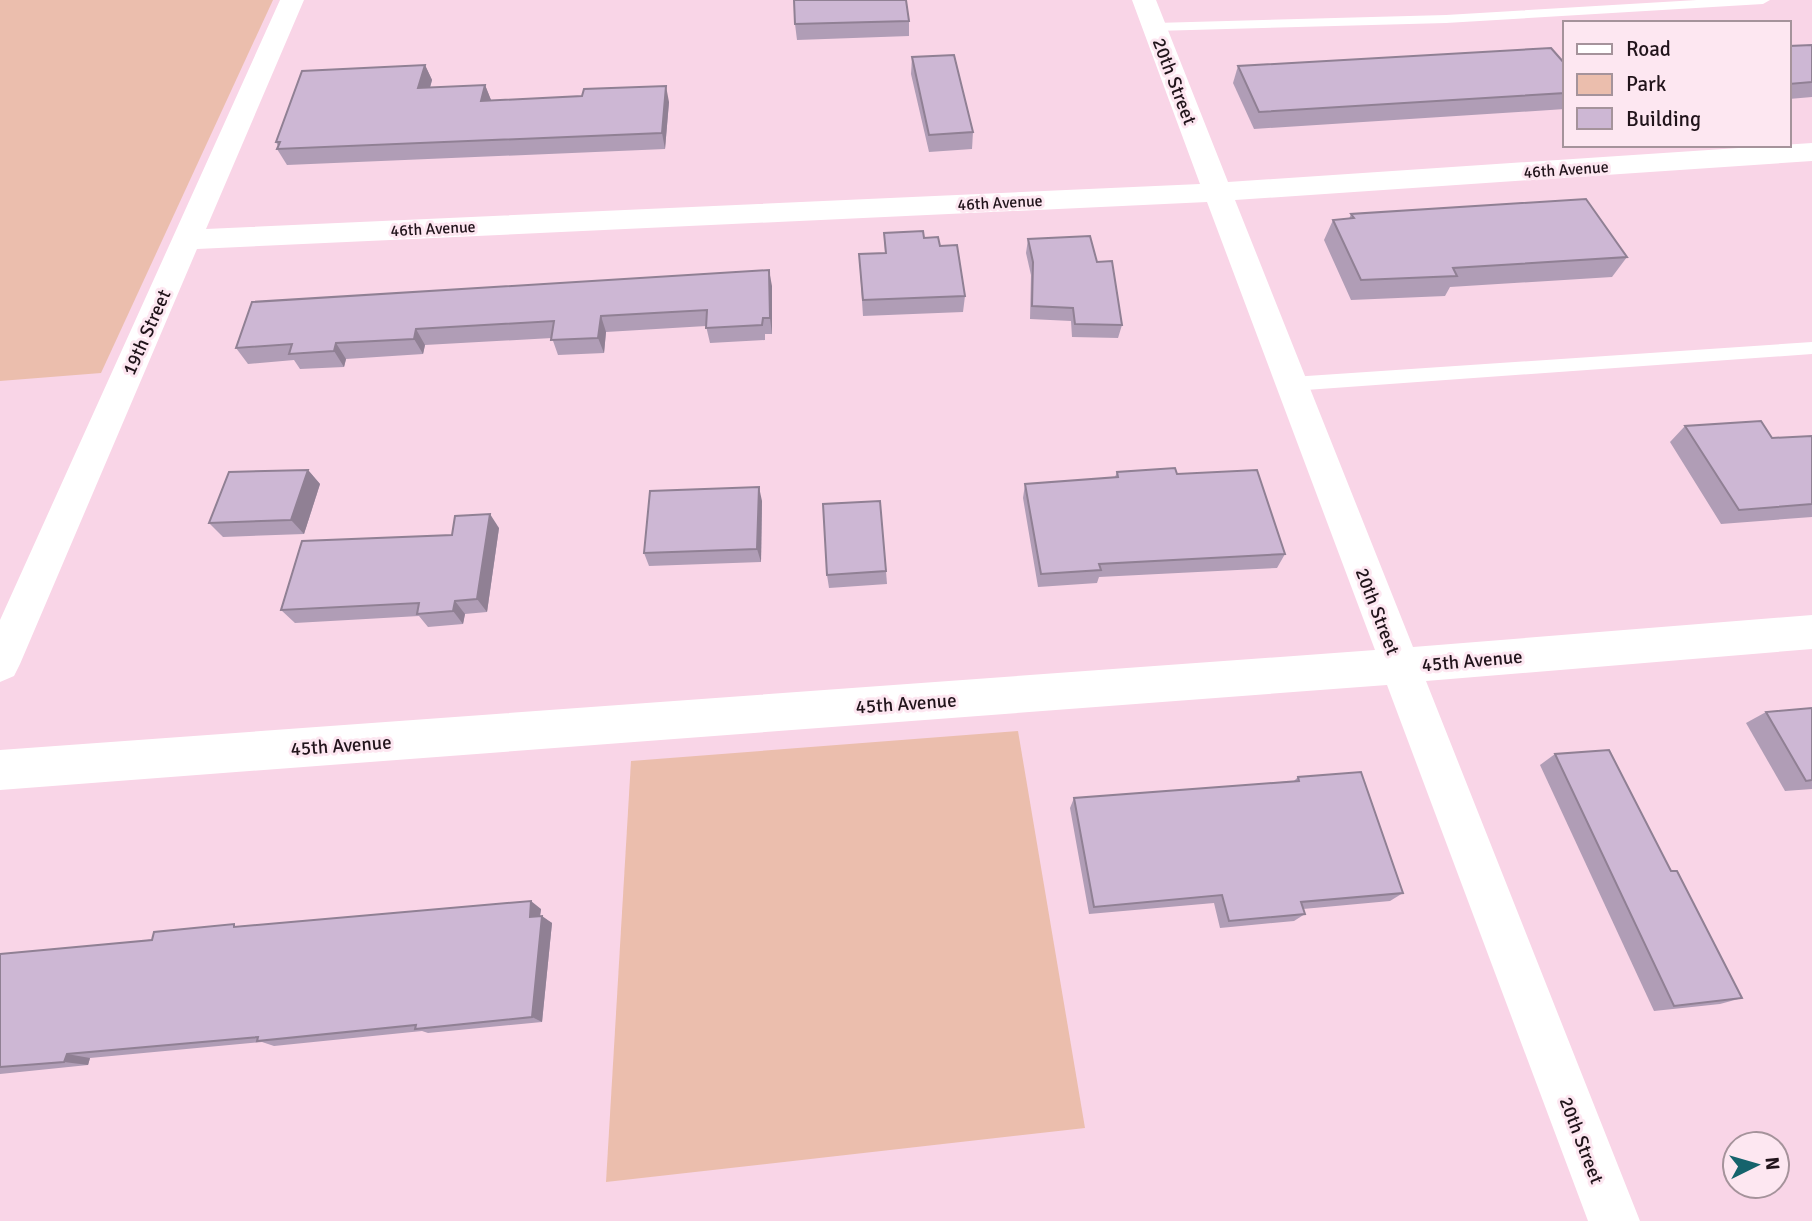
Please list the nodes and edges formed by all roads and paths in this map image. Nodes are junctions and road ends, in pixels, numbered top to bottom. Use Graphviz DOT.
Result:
graph roads {
  1 [pos="292,0"];
  2 [pos="1763,0"];
  3 [pos="1149,14"];
  4 [pos="1812,152"];
  5 [pos="1218,192"];
  6 [pos="187,240"];
  7 [pos="1812,348"];
  8 [pos="1292,384"];
  9 [pos="1812,632"];
  10 [pos="0,664"];
  11 [pos="1399,666"];
  12 [pos="0,770"];
  13 [pos="1614,1221"];
  1 -- 6 [label="street, 19th Street"];
  2 -- 3 [label="lane"];
  3 -- 5 [label="street, 20th Street"];
  4 -- 5 [label="street, 46th Avenue"];
  5 -- 6 [label="street, 46th Avenue"];
  5 -- 8 [label="street, 20th Street"];
  6 -- 10 [label="street, 19th Street"];
  7 -- 8 [label="lane"];
  8 -- 11 [label="street, 20th Street"];
  9 -- 11 [label="street, 45th Avenue"];
  11 -- 12 [label="street, 45th Avenue"];
  11 -- 13 [label="street, 20th Street"];
}
